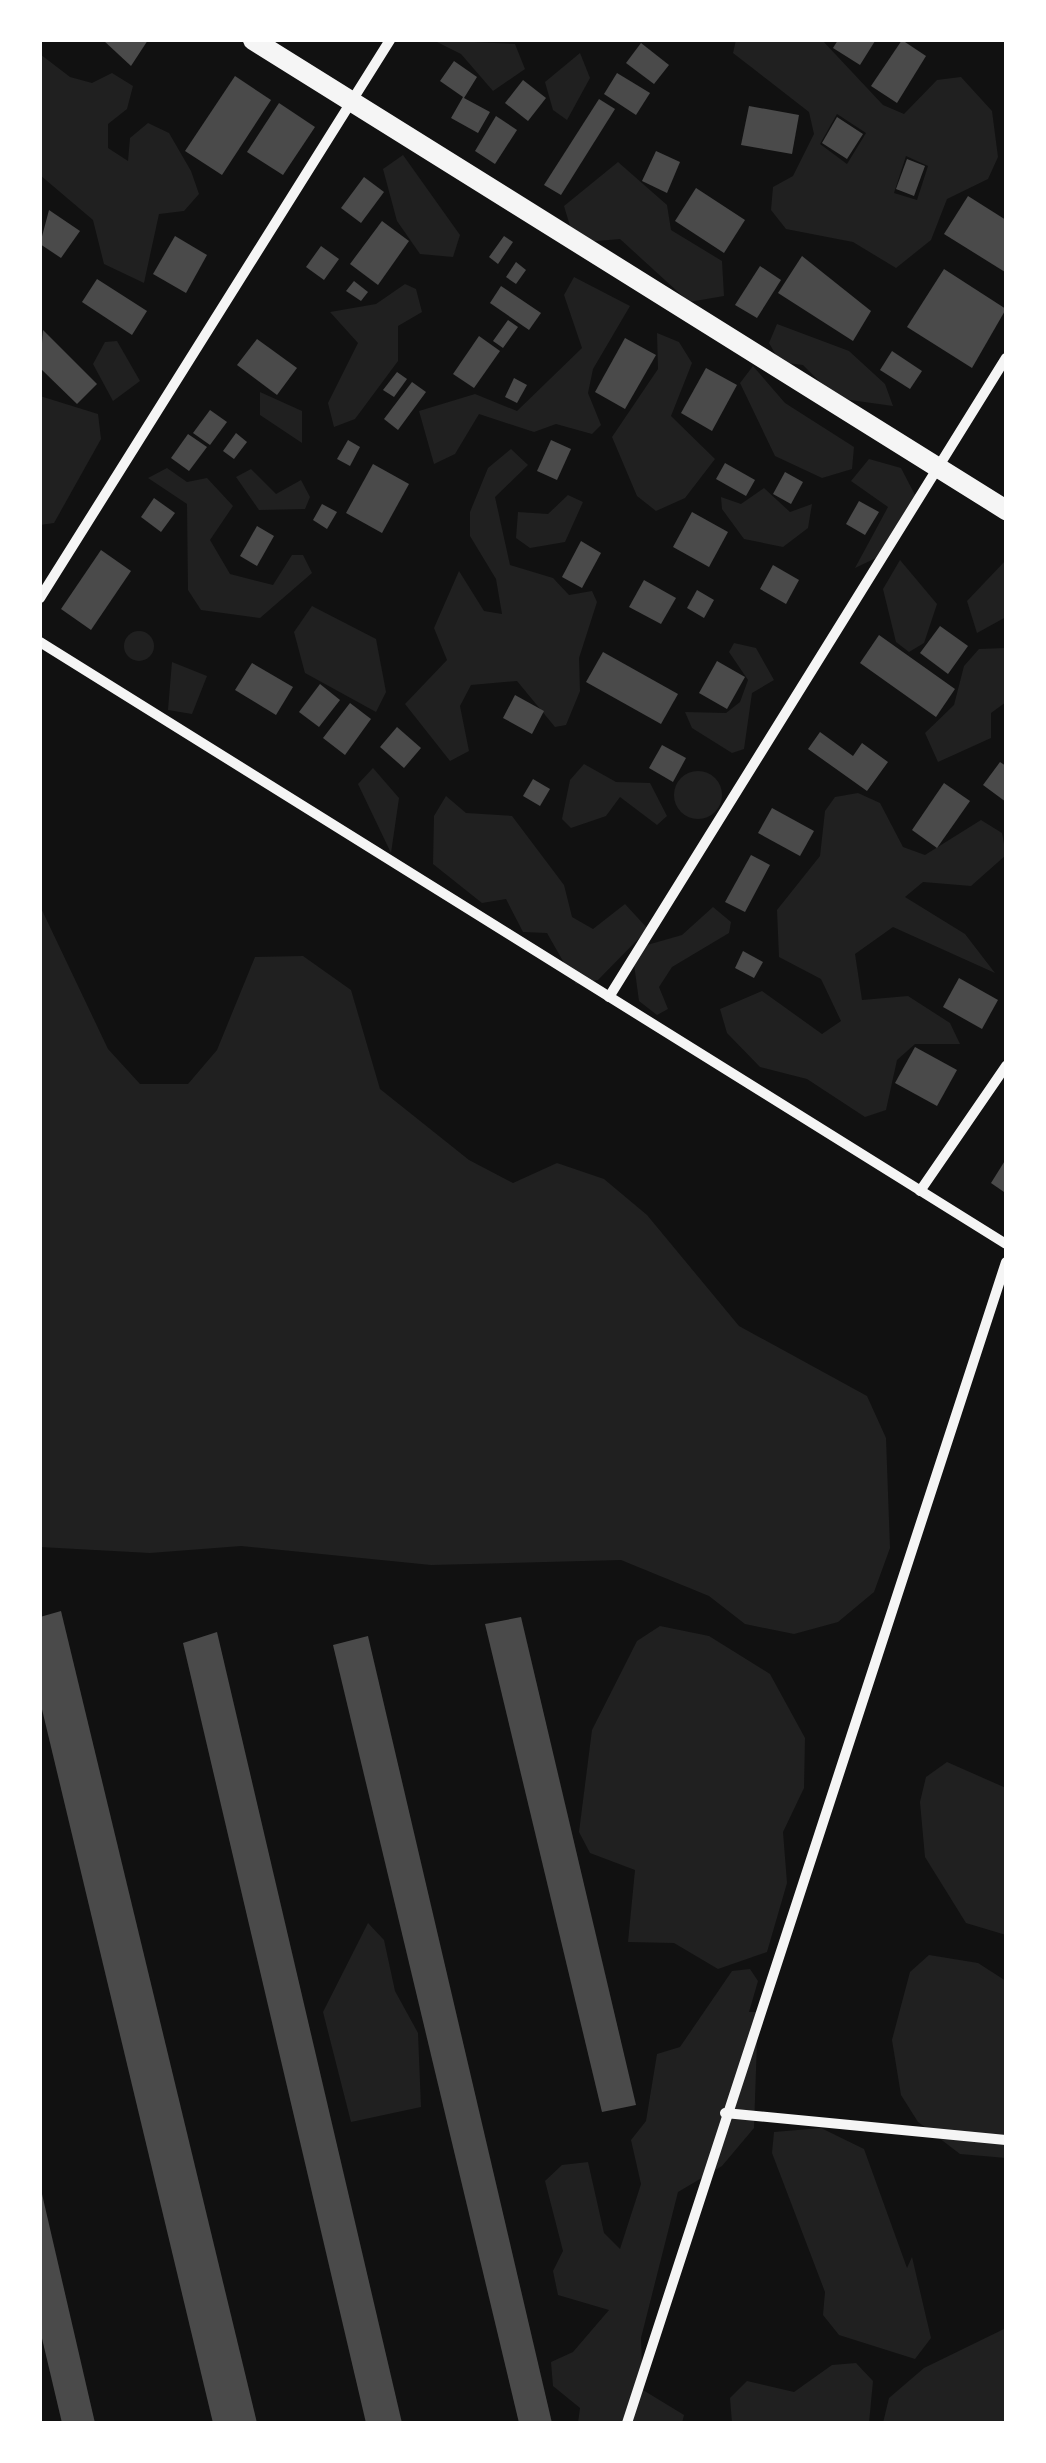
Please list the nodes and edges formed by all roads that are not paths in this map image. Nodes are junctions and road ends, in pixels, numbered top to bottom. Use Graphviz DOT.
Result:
graph roads {
  1 [pos="253,40"];
  2 [pos="390,40"];
  3 [pos="350,100"];
  4 [pos="1006,358"];
  5 [pos="938,468"];
  6 [pos="1006,510"];
  7 [pos="40,598"];
  8 [pos="40,642"];
  9 [pos="609,997"];
  10 [pos="1006,1066"];
  11 [pos="920,1191"];
  12 [pos="1006,1244"];
  13 [pos="1006,1262"];
  14 [pos="725,2113"];
  15 [pos="1006,2140"];
  16 [pos="627,2423"];
  1 -- 3 [label="main road"];
  2 -- 3 [label="street"];
  3 -- 5 [label="main road"];
  3 -- 7 [label="street"];
  4 -- 5 [label="street"];
  5 -- 6 [label="main road"];
  5 -- 9 [label="street"];
  8 -- 9 [label="street"];
  9 -- 11 [label="street"];
  10 -- 11 [label="street"];
  11 -- 12 [label="street"];
  13 -- 14 [label="street"];
  14 -- 15 [label="street"];
  14 -- 16 [label="street"];
}
